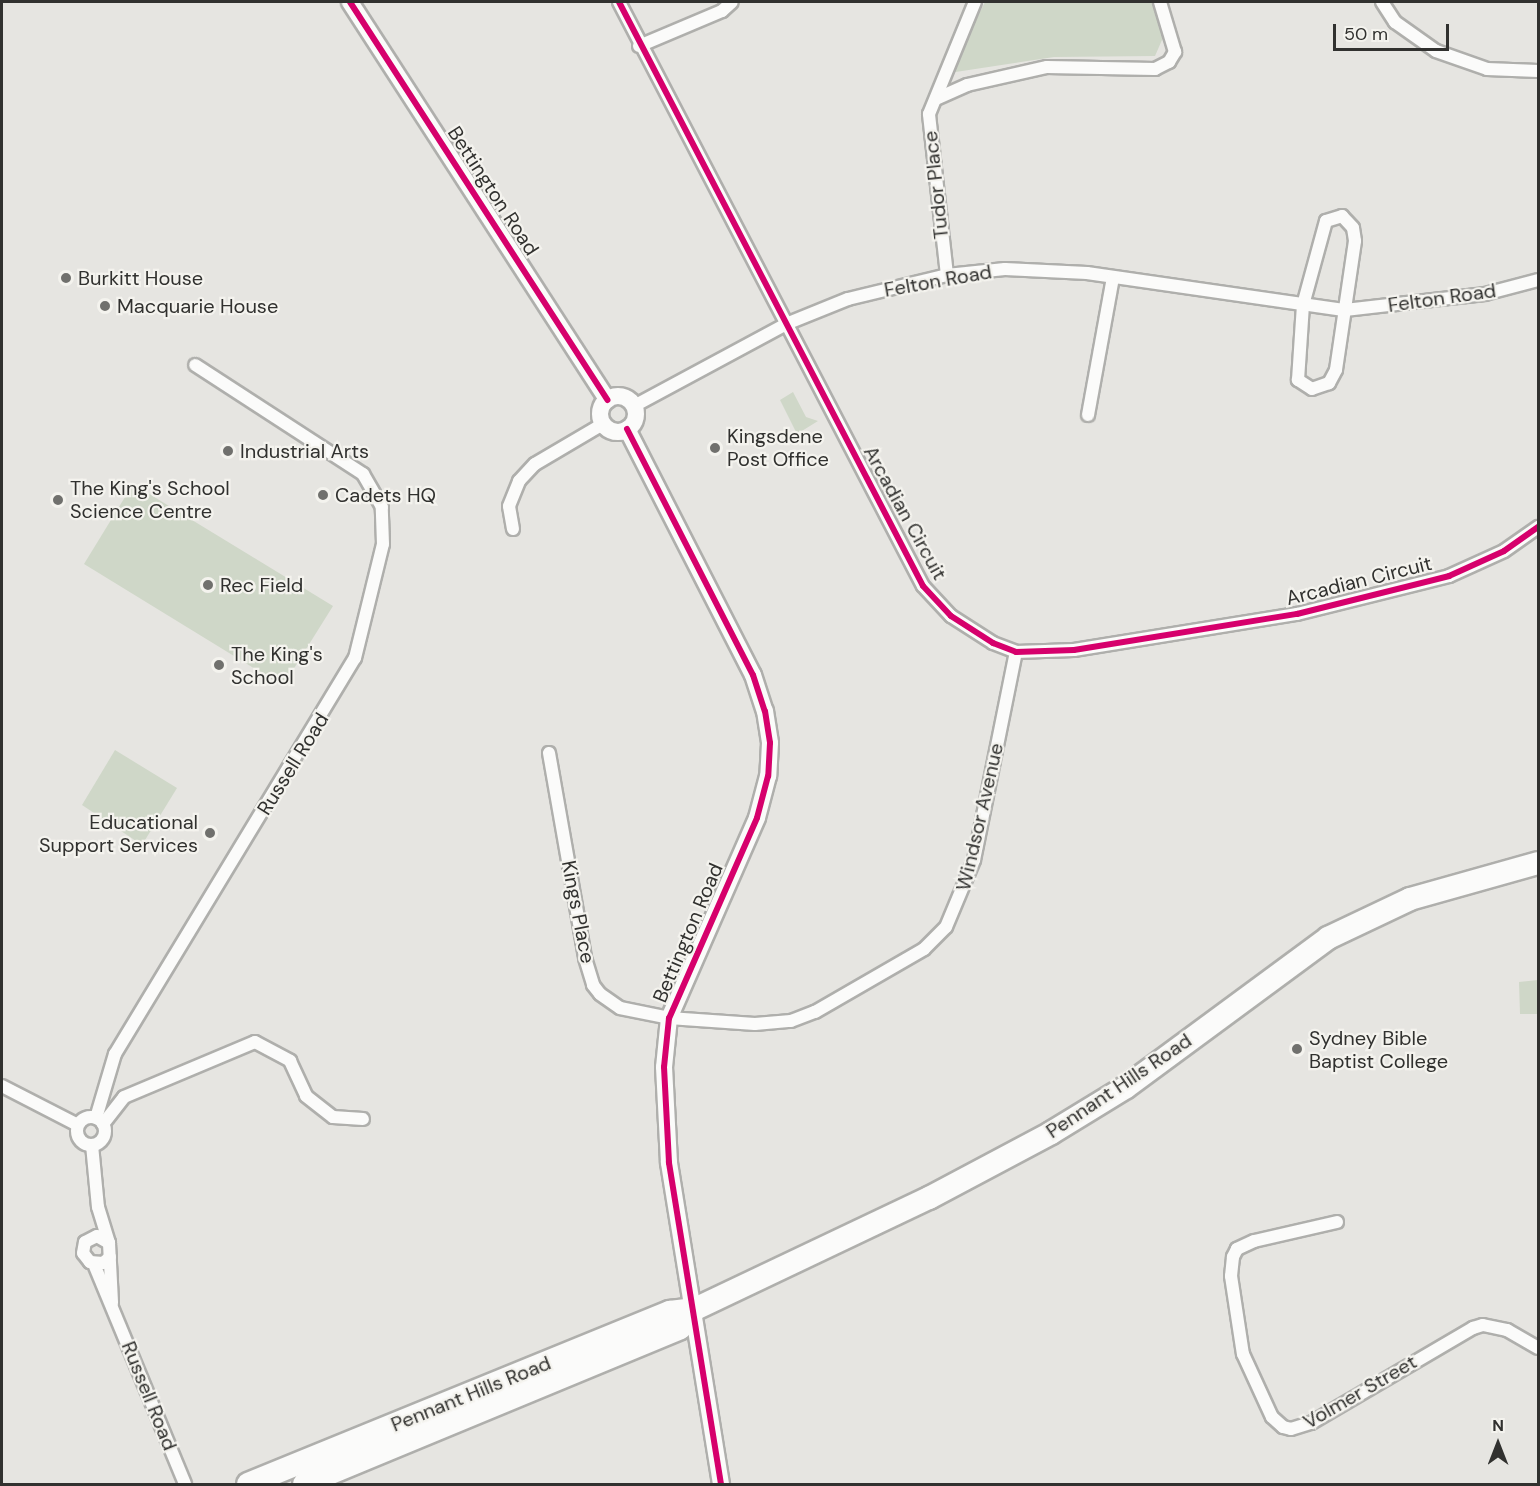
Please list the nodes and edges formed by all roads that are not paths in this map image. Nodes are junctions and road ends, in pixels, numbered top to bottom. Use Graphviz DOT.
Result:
graph roads {
  1 [pos="350,2"];
  2 [pos="619,2"];
  3 [pos="732,2"];
  4 [pos="975,2"];
  5 [pos="1160,2"];
  6 [pos="1382,2"];
  7 [pos="639,46"];
  8 [pos="1539,71"];
  9 [pos="938,98"];
  10 [pos="947,275"];
  11 [pos="1113,278"];
  12 [pos="1539,280"];
  13 [pos="1303,305"];
  14 [pos="1345,310"];
  15 [pos="786,324"];
  16 [pos="195,365"];
  17 [pos="607,400"];
  18 [pos="634,406"];
  19 [pos="1088,415"];
  20 [pos="603,424"];
  21 [pos="627,429"];
  22 [pos="1539,527"];
  23 [pos="513,528"];
  24 [pos="1016,652"];
  25 [pos="549,753"];
  26 [pos="1539,863"];
  27 [pos="669,1018"];
  28 [pos="2,1086"];
  29 [pos="363,1119"];
  30 [pos="99,1121"];
  31 [pos="78,1125"];
  32 [pos="92,1145"];
  33 [pos="98,1207"];
  34 [pos="1336,1222"];
  35 [pos="93,1237"];
  36 [pos="109,1243"];
  37 [pos="110,1257"];
  38 [pos="94,1264"];
  39 [pos="112,1307"];
  40 [pos="695,1309"];
  41 [pos="1539,1348"];
  42 [pos="185,1485"];
  43 [pos="248,1485"];
  44 [pos="304,1485"];
  45 [pos="721,1485"];
  1 -- 17 [label="main road, Bettington Road"];
  2 -- 7 [label="street, Arcadian Circuit"];
  3 -- 7 [label="street"];
  4 -- 9 [label="street, Tudor Place"];
  5 -- 9 [label="street"];
  6 -- 8 [label="street"];
  7 -- 15 [label="street, Arcadian Circuit"];
  9 -- 10 [label="street, Tudor Place"];
  10 -- 11 [label="street, Felton Road"];
  10 -- 15 [label="street, Felton Road"];
  11 -- 13 [label="street, Felton Road"];
  11 -- 19 [label="street"];
  12 -- 14 [label="street, Felton Road"];
  13 -- 14 [label="street, Felton Road"];
  13 -- 14 [label="street"];
  13 -- 14 [label="street"];
  15 -- 18 [label="street, Felton Road"];
  15 -- 24 [label="street, Arcadian Circuit"];
  16 -- 30 [label="street, Russell Road"];
  17 -- 18 [label="main road"];
  17 -- 20 [label="main road"];
  18 -- 21 [label="main road"];
  20 -- 21 [label="main road"];
  20 -- 23 [label="street"];
  21 -- 27 [label="main road, Bettington Road"];
  22 -- 24 [label="street, Arcadian Circuit"];
  24 -- 27 [label="street, Windsor Avenue"];
  25 -- 27 [label="street, Kings Place"];
  26 -- 40 [label="highway, Pennant Hills Road"];
  27 -- 40 [label="main road, Bettington Road"];
  28 -- 31 [label="street"];
  29 -- 30 [label="street"];
  30 -- 31 [label="street"];
  30 -- 32 [label="street"];
  31 -- 32 [label="street"];
  32 -- 33 [label="street"];
  33 -- 35 [label="street"];
  33 -- 36 [label="street"];
  34 -- 41 [label="street, Volmer Street"];
  35 -- 36 [label="street"];
  35 -- 38 [label="street"];
  36 -- 37 [label="street"];
  37 -- 38 [label="street"];
  37 -- 39 [label="street"];
  38 -- 39 [label="street, Russell Road"];
  39 -- 42 [label="street, Russell Road"];
  40 -- 43 [label="highway, Pennant Hills Road"];
  40 -- 44 [label="highway, Pennant Hills Road"];
  40 -- 45 [label="main road, Bettington Road"];
}
